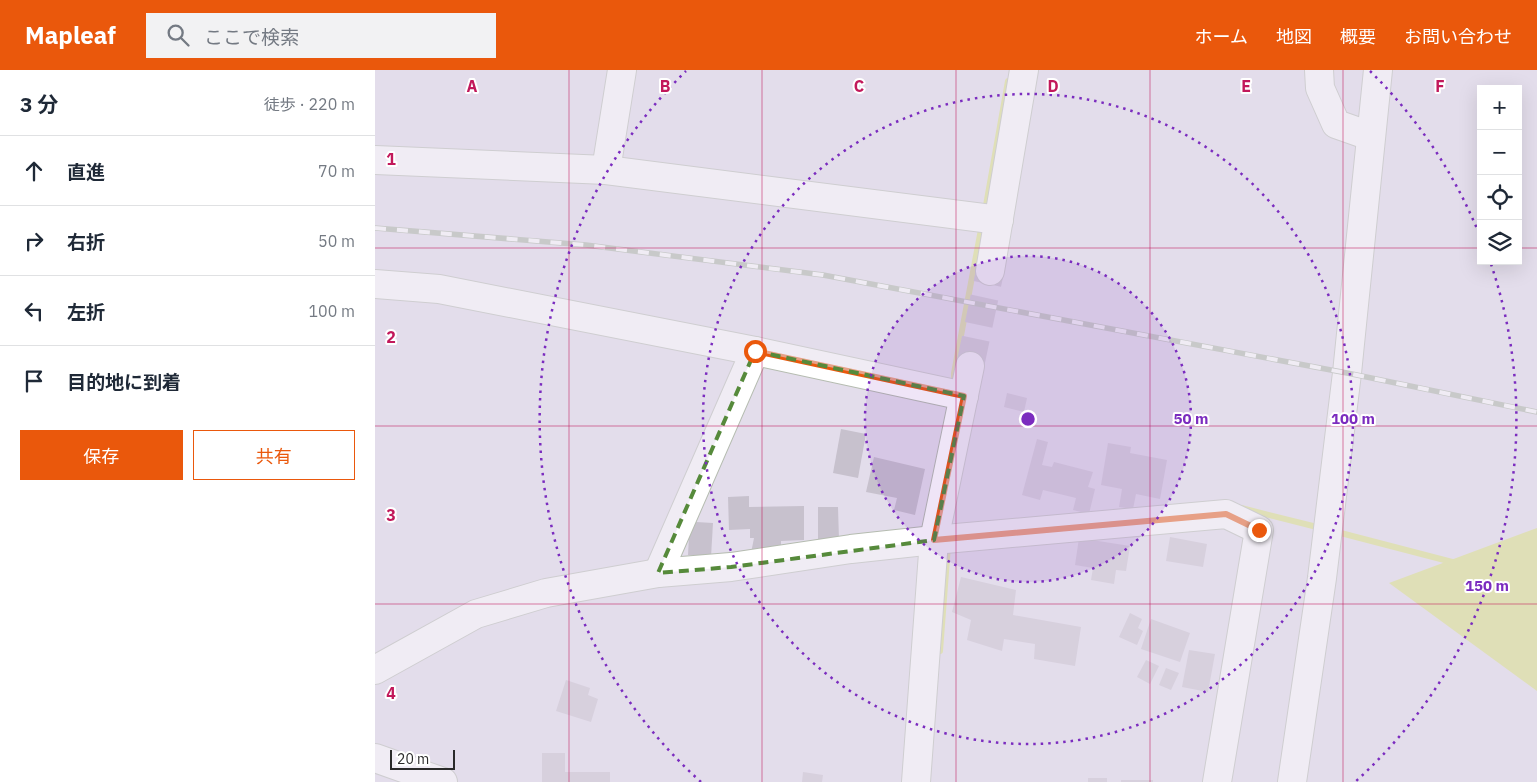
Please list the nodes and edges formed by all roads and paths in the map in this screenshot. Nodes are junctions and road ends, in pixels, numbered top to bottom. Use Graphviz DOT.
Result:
graph roads {
  1 [pos="622,70"];
  2 [pos="1024,70"];
  3 [pos="1319,70"];
  4 [pos="1378,70"];
  5 [pos="1370,136"];
  6 [pos="375,160"];
  7 [pos="606,170"];
  8 [pos="999,220"];
  9 [pos="990,271"];
  10 [pos="375,284"];
  11 [pos="755,351"];
  12 [pos="970,366"];
  13 [pos="964,396"];
  14 [pos="934,540"];
  15 [pos="658,573"];
  16 [pos="375,670"];
  17 [pos="375,758"];
  18 [pos="443,782"];
  19 [pos="916,782"];
  20 [pos="1217,782"];
  21 [pos="1292,782"];
  1 -- 7 [label="street"];
  2 -- 8 [label="street"];
  3 -- 5 [label="street"];
  4 -- 5 [label="street"];
  5 -- 21 [label="street"];
  6 -- 7 [label="street"];
  7 -- 8 [label="street"];
  8 -- 9 [label="street"];
  10 -- 11 [label="street"];
  11 -- 13 [label="street"];
  11 -- 15 [label="street"];
  12 -- 13 [label="street"];
  13 -- 14 [label="street"];
  14 -- 15 [label="street"];
  14 -- 19 [label="street"];
  14 -- 20 [label="street"];
  15 -- 16 [label="street"];
  17 -- 18 [label="street"];
}
